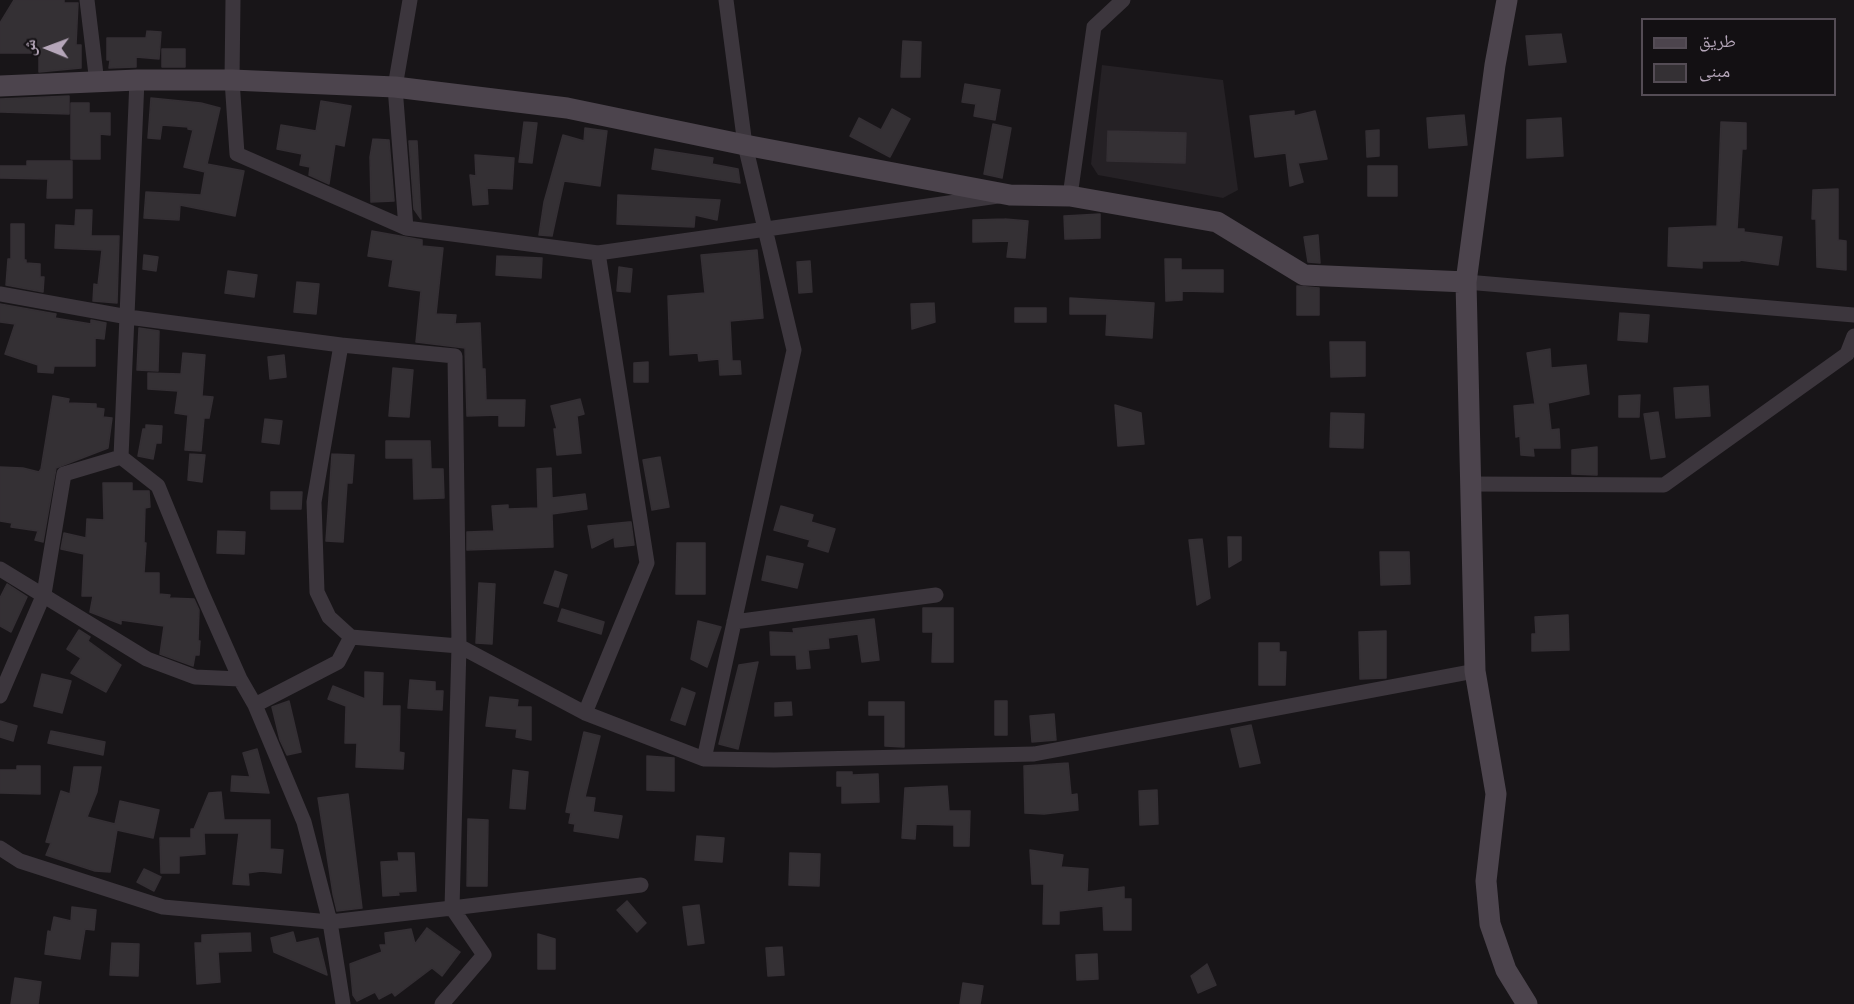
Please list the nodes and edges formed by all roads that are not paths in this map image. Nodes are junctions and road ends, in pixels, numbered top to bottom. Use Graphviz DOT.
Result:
graph roads {
  1 [pos="87,0"];
  2 [pos="233,0"];
  3 [pos="410,0"];
  4 [pos="726,0"];
  5 [pos="1123,0"];
  6 [pos="1507,0"];
  7 [pos="137,80"];
  8 [pos="232,80"];
  9 [pos="97,83"];
  10 [pos="0,86"];
  11 [pos="394,87"];
  12 [pos="745,145"];
  13 [pos="1010,195"];
  14 [pos="1070,196"];
  15 [pos="406,228"];
  16 [pos="766,231"];
  17 [pos="598,253"];
  18 [pos="1466,282"];
  19 [pos="0,294"];
  20 [pos="1854,315"];
  21 [pos="128,317"];
  22 [pos="1854,336"];
  23 [pos="341,345"];
  24 [pos="121,457"];
  25 [pos="1470,484"];
  26 [pos="0,569"];
  27 [pos="44,594"];
  28 [pos="936,595"];
  29 [pos="734,622"];
  30 [pos="351,637"];
  31 [pos="459,646"];
  32 [pos="1475,671"];
  33 [pos="240,679"];
  34 [pos="0,696"];
  35 [pos="255,705"];
  36 [pos="585,713"];
  37 [pos="704,759"];
  38 [pos="0,848"];
  39 [pos="641,885"];
  40 [pos="452,908"];
  41 [pos="330,922"];
  42 [pos="343,1004"];
  43 [pos="442,1004"];
  44 [pos="1527,1004"];
  1 -- 9 [label="street"];
  2 -- 8 [label="street"];
  3 -- 11 [label="street"];
  4 -- 12 [label="street"];
  5 -- 14 [label="street"];
  6 -- 18 [label="street"];
  7 -- 8 [label="street"];
  7 -- 9 [label="street"];
  7 -- 21 [label="street"];
  8 -- 11 [label="street"];
  8 -- 15 [label="street"];
  9 -- 10 [label="street"];
  11 -- 12 [label="street"];
  11 -- 15 [label="street"];
  12 -- 13 [label="street"];
  12 -- 16 [label="street"];
  13 -- 14 [label="street"];
  13 -- 16 [label="street"];
  14 -- 18 [label="street"];
  15 -- 17 [label="street"];
  16 -- 17 [label="street"];
  16 -- 29 [label="street"];
  17 -- 36 [label="street"];
  18 -- 20 [label="street"];
  18 -- 25 [label="street"];
  19 -- 21 [label="street"];
  21 -- 23 [label="street"];
  21 -- 24 [label="street"];
  22 -- 25 [label="street"];
  23 -- 30 [label="street"];
  23 -- 31 [label="street"];
  24 -- 27 [label="street"];
  24 -- 33 [label="street"];
  25 -- 32 [label="street"];
  26 -- 27 [label="street"];
  27 -- 33 [label="street"];
  27 -- 34 [label="street"];
  28 -- 29 [label="street"];
  29 -- 37 [label="street"];
  30 -- 31 [label="street"];
  30 -- 35 [label="street"];
  31 -- 36 [label="street"];
  31 -- 40 [label="street"];
  32 -- 37 [label="street"];
  32 -- 44 [label="street"];
  33 -- 35 [label="street"];
  35 -- 41 [label="street"];
  36 -- 37 [label="street"];
  38 -- 41 [label="street"];
  39 -- 40 [label="street"];
  40 -- 41 [label="street"];
  40 -- 43 [label="street"];
  41 -- 42 [label="street"];
}
